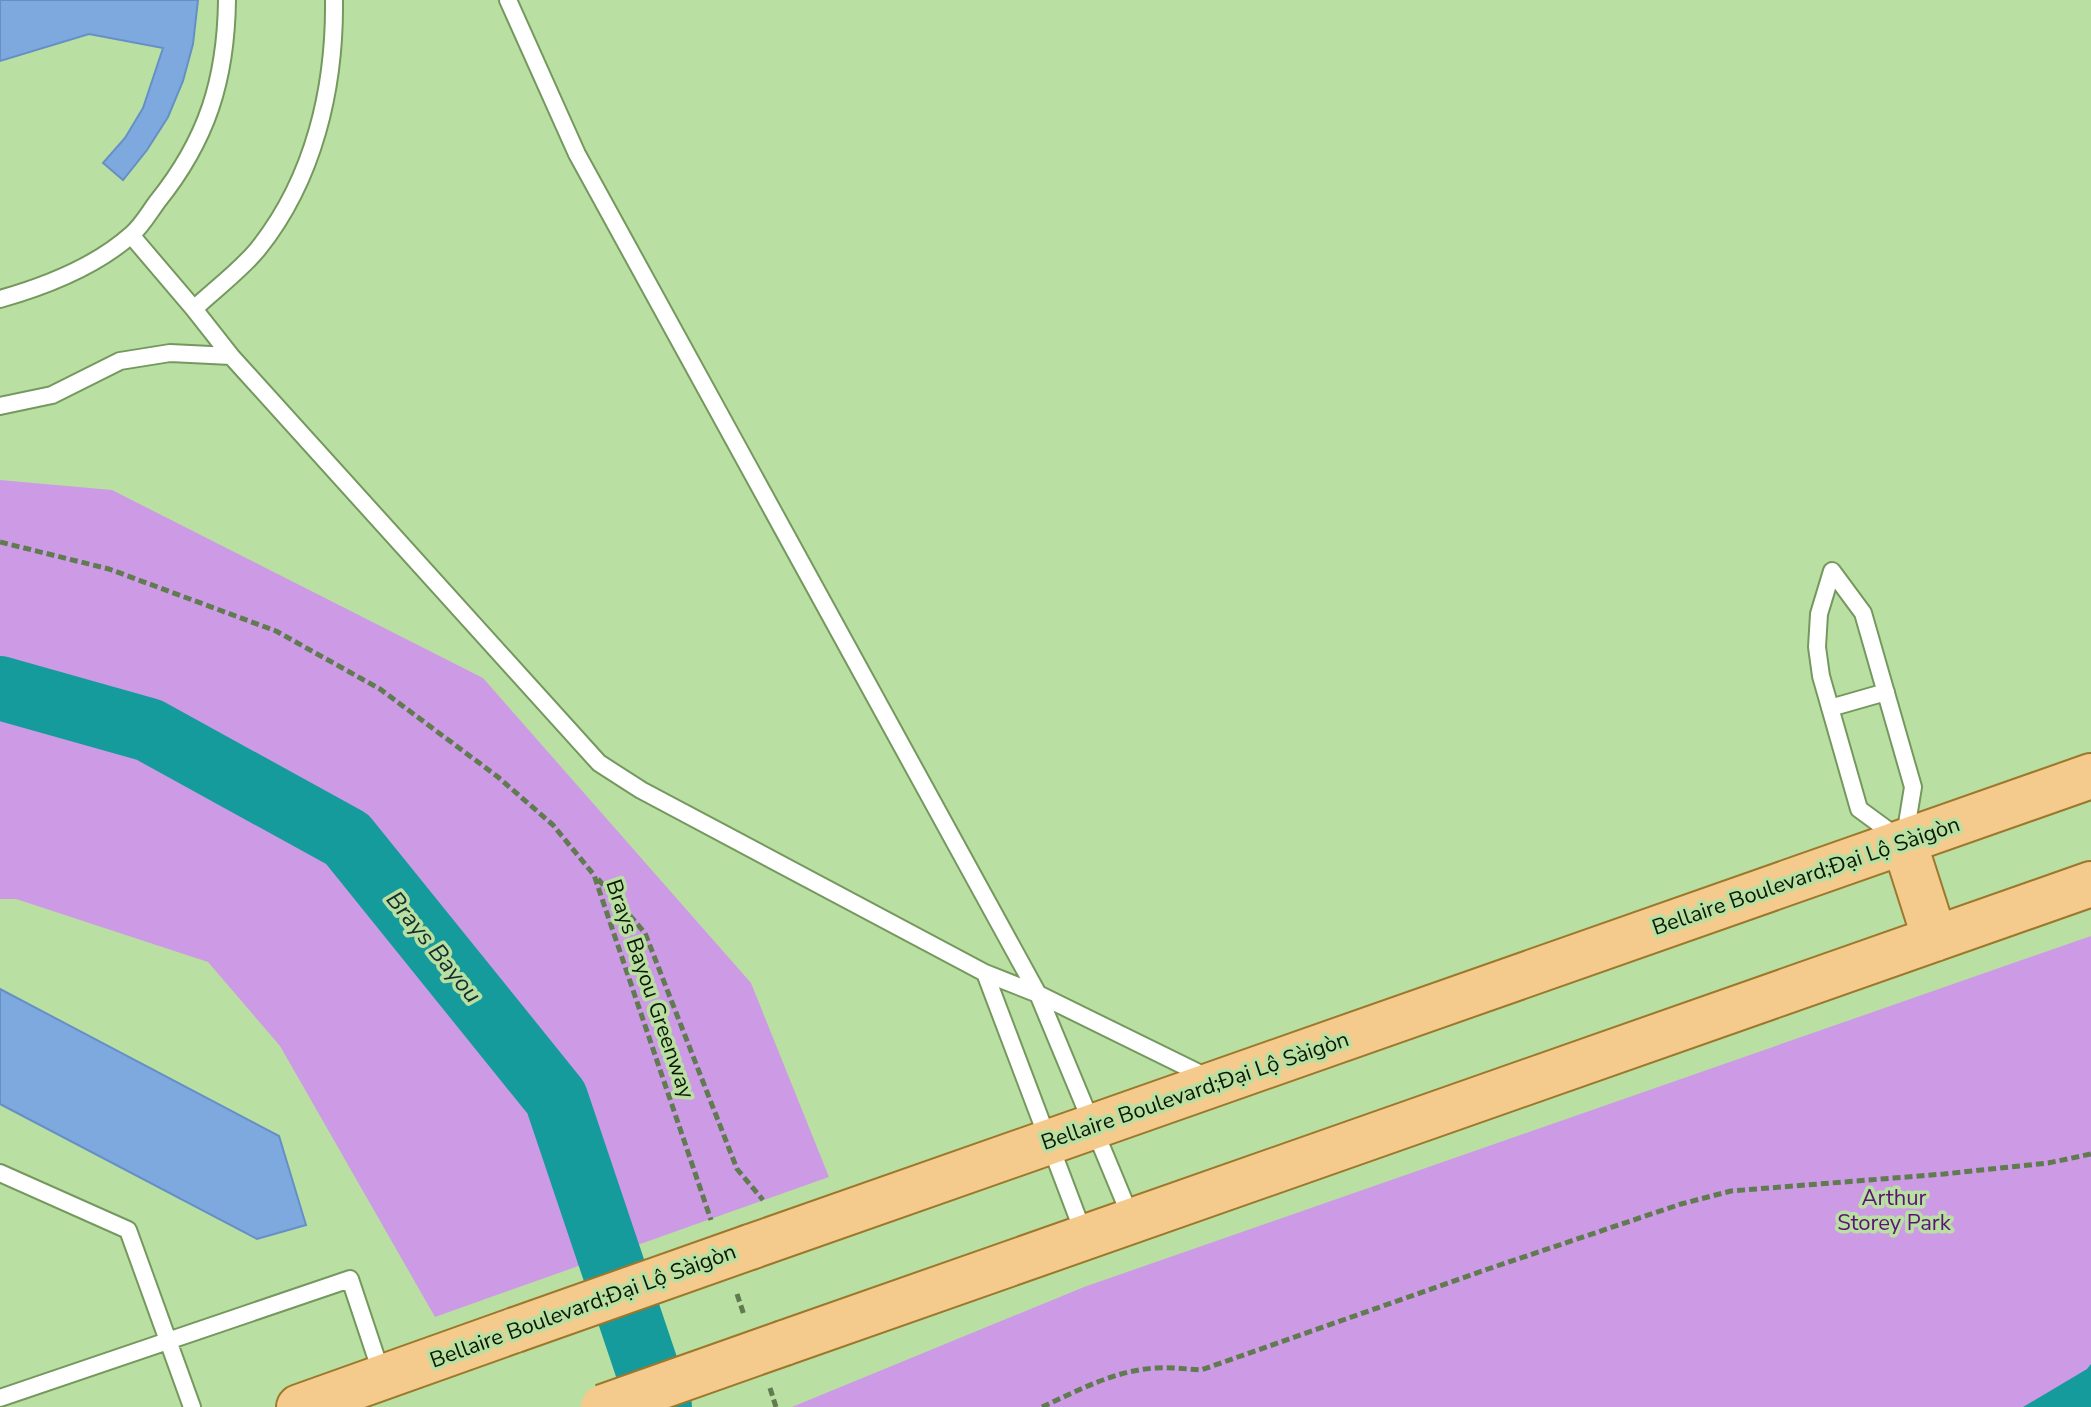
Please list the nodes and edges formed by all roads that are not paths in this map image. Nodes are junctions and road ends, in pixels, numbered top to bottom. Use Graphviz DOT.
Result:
graph roads {
  1 [pos="227,0"];
  2 [pos="334,0"];
  3 [pos="508,0"];
  4 [pos="131,235"];
  5 [pos="0,299"];
  6 [pos="194,309"];
  7 [pos="231,356"];
  8 [pos="0,406"];
  9 [pos="1886,692"];
  10 [pos="1830,708"];
  11 [pos="2091,776"];
  12 [pos="1904,842"];
  13 [pos="2091,884"];
  14 [pos="1935,939"];
  15 [pos="985,973"];
  16 [pos="1038,994"];
  17 [pos="1217,1083"];
  18 [pos="1094,1126"];
  19 [pos="1049,1142"];
  20 [pos="0,1173"];
  21 [pos="1132,1221"];
  22 [pos="1086,1238"];
  23 [pos="168,1341"];
  24 [pos="388,1392"];
  25 [pos="0,1398"];
  26 [pos="192,1407"];
  27 [pos="299,1407"];
  28 [pos="603,1407"];
  1 -- 4 [label="lane"];
  2 -- 6 [label="lane"];
  3 -- 16 [label="lane"];
  4 -- 5 [label="lane"];
  4 -- 6 [label="lane"];
  6 -- 7 [label="lane"];
  7 -- 8 [label="lane"];
  7 -- 15 [label="lane"];
  9 -- 10 [label="lane"];
  9 -- 10 [label="lane"];
  9 -- 12 [label="lane"];
  10 -- 12 [label="lane"];
  11 -- 12 [label="main road, Bellaire Boulevard;Đại Lộ Sàigòn"];
  12 -- 14 [label="main road"];
  12 -- 17 [label="main road, Bellaire Boulevard;Đại Lộ Sàigòn"];
  13 -- 14 [label="main road"];
  14 -- 21 [label="main road"];
  15 -- 16 [label="lane"];
  15 -- 19 [label="lane"];
  16 -- 17 [label="lane"];
  16 -- 18 [label="lane"];
  17 -- 18 [label="main road, Bellaire Boulevard;Đại Lộ Sàigòn"];
  18 -- 19 [label="main road, Bellaire Boulevard;Đại Lộ Sàigòn"];
  18 -- 21 [label="lane"];
  19 -- 22 [label="lane"];
  19 -- 24 [label="main road, Bellaire Boulevard;Đại Lộ Sàigòn, bridge"];
  20 -- 23 [label="lane"];
  21 -- 22 [label="main road"];
  22 -- 28 [label="main road, bridge"];
  23 -- 24 [label="lane"];
  23 -- 25 [label="lane"];
  23 -- 26 [label="lane"];
  24 -- 27 [label="main road, Bellaire Boulevard;Đại Lộ Sàigòn"];
}
